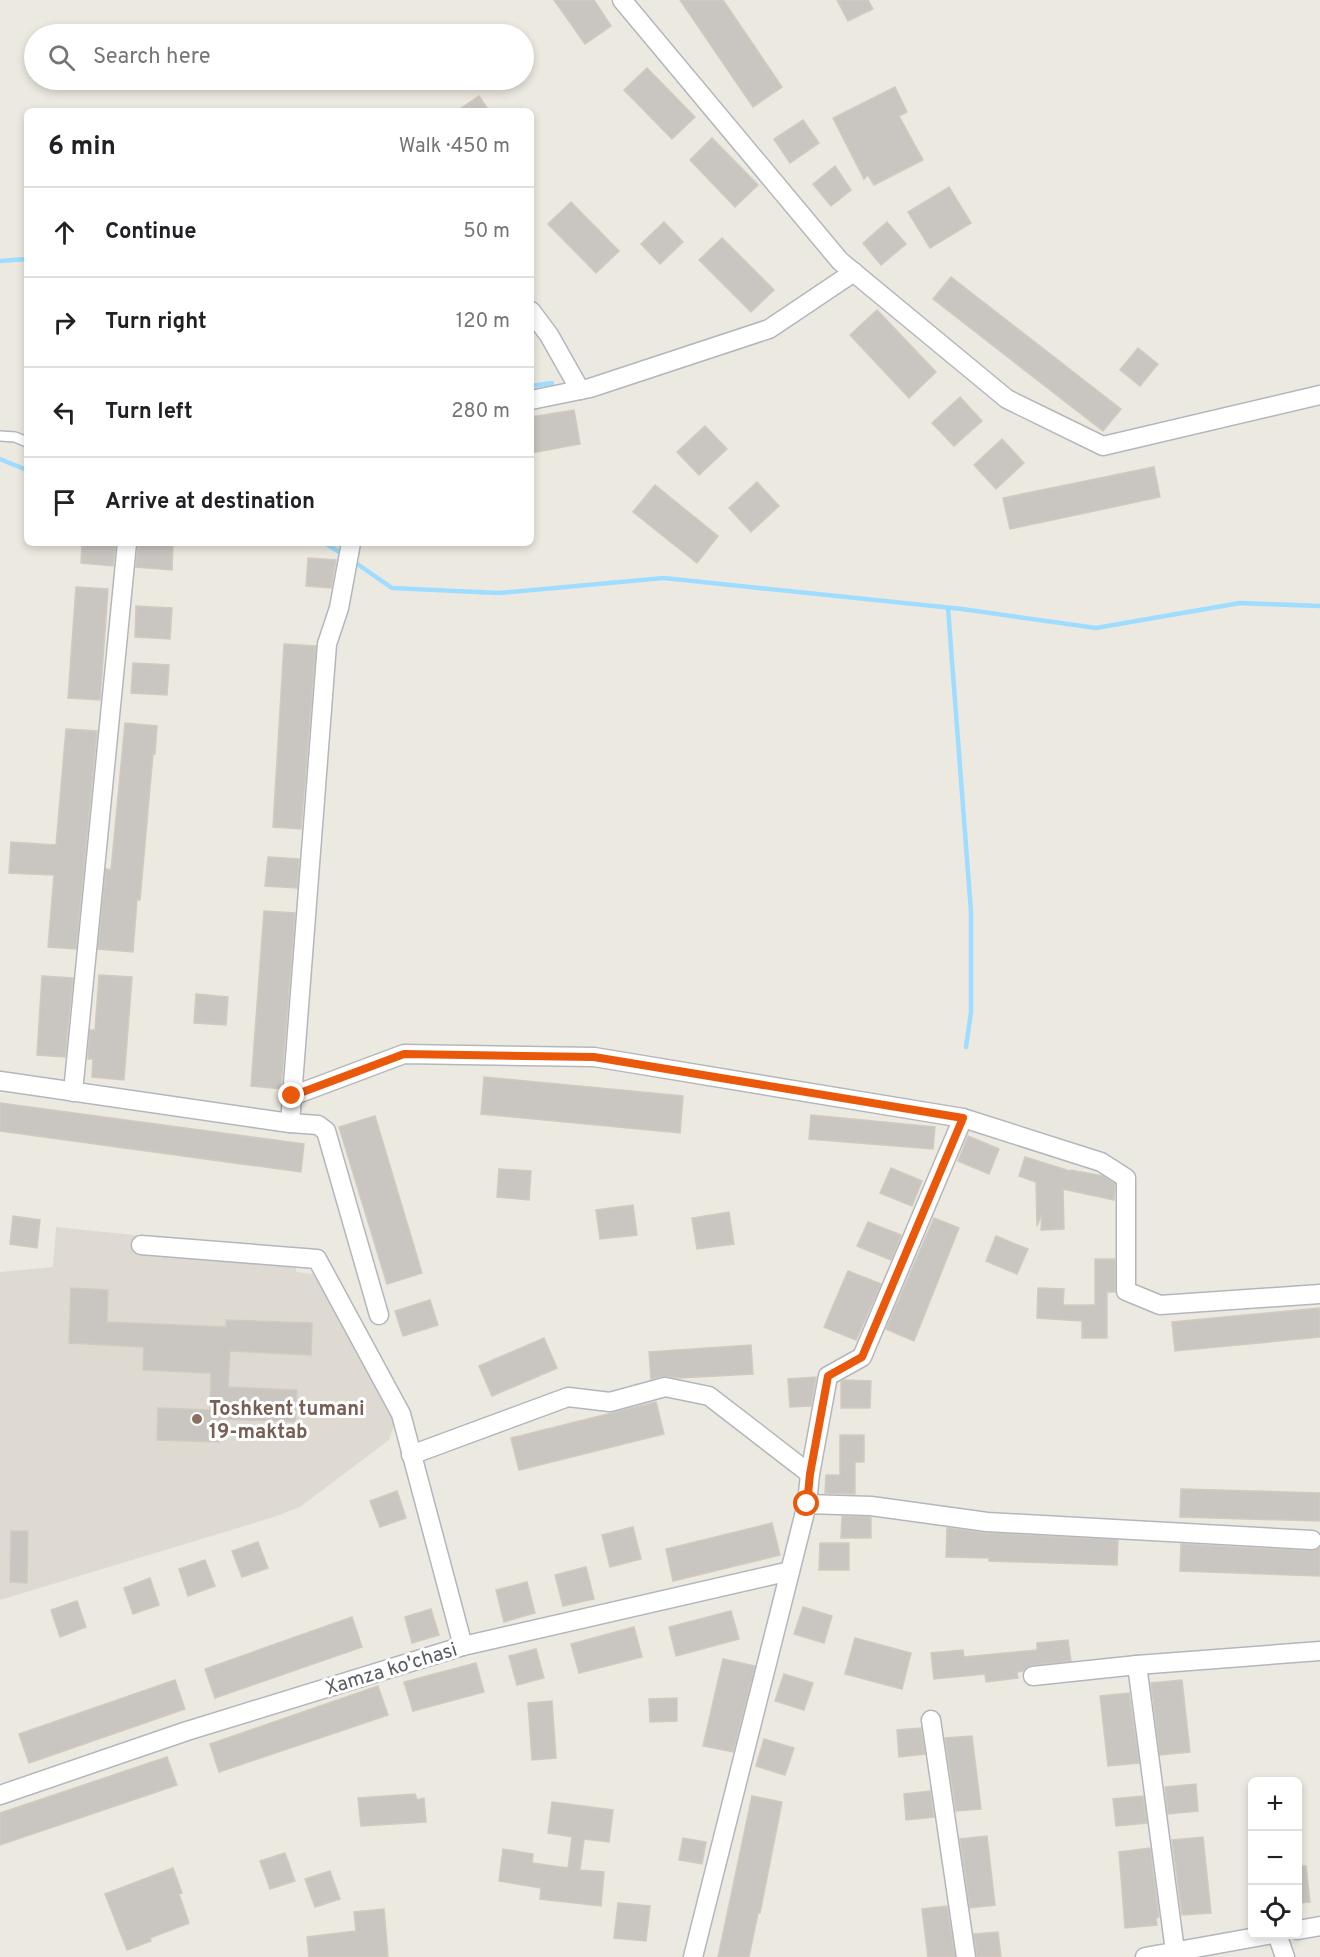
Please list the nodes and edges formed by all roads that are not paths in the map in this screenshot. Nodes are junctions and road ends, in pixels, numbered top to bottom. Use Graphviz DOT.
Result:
graph roads {
  1 [pos="622,0"];
  2 [pos="854,272"];
  3 [pos="534,315"];
  4 [pos="580,390"];
  5 [pos="1320,395"];
  6 [pos="534,399"];
  7 [pos="0,435"];
  8 [pos="24,441"];
  9 [pos="127,546"];
  10 [pos="351,546"];
  11 [pos="0,1081"];
  12 [pos="73,1092"];
  13 [pos="292,1096"];
  14 [pos="963,1118"];
  15 [pos="291,1123"];
  16 [pos="141,1245"];
  17 [pos="1320,1294"];
  18 [pos="379,1315"];
  19 [pos="411,1455"];
  20 [pos="810,1474"];
  21 [pos="807,1504"];
  22 [pos="1312,1540"];
  23 [pos="790,1571"];
  24 [pos="463,1646"];
  25 [pos="1320,1651"];
  26 [pos="1137,1665"];
  27 [pos="1033,1676"];
  28 [pos="931,1720"];
  29 [pos="0,1795"];
  30 [pos="1320,1926"];
  31 [pos="1302,1929"];
  32 [pos="1250,1939"];
  33 [pos="1277,1939"];
  34 [pos="1175,1951"];
  35 [pos="693,1957"];
  36 [pos="966,1957"];
  37 [pos="1145,1957"];
  38 [pos="1285,1957"];
  1 -- 2 [label="street"];
  2 -- 4 [label="street"];
  2 -- 5 [label="street"];
  3 -- 4 [label="street"];
  4 -- 6 [label="street"];
  7 -- 8 [label="lane"];
  9 -- 12 [label="street"];
  10 -- 13 [label="street"];
  11 -- 12 [label="street"];
  12 -- 15 [label="street"];
  13 -- 14 [label="street"];
  13 -- 15 [label="street"];
  14 -- 17 [label="street"];
  14 -- 20 [label="street"];
  15 -- 18 [label="street"];
  16 -- 19 [label="street"];
  19 -- 20 [label="street"];
  19 -- 24 [label="street"];
  20 -- 21 [label="street"];
  21 -- 22 [label="street"];
  21 -- 23 [label="street"];
  23 -- 24 [label="street, Xamza ko'chasi"];
  23 -- 35 [label="street"];
  24 -- 29 [label="street, Xamza ko'chasi"];
  25 -- 26 [label="street"];
  26 -- 27 [label="street"];
  26 -- 34 [label="street"];
  28 -- 36 [label="street"];
  30 -- 31 [label="street"];
  32 -- 34 [label="street"];
  33 -- 38 [label="street"];
  34 -- 37 [label="street"];
}
